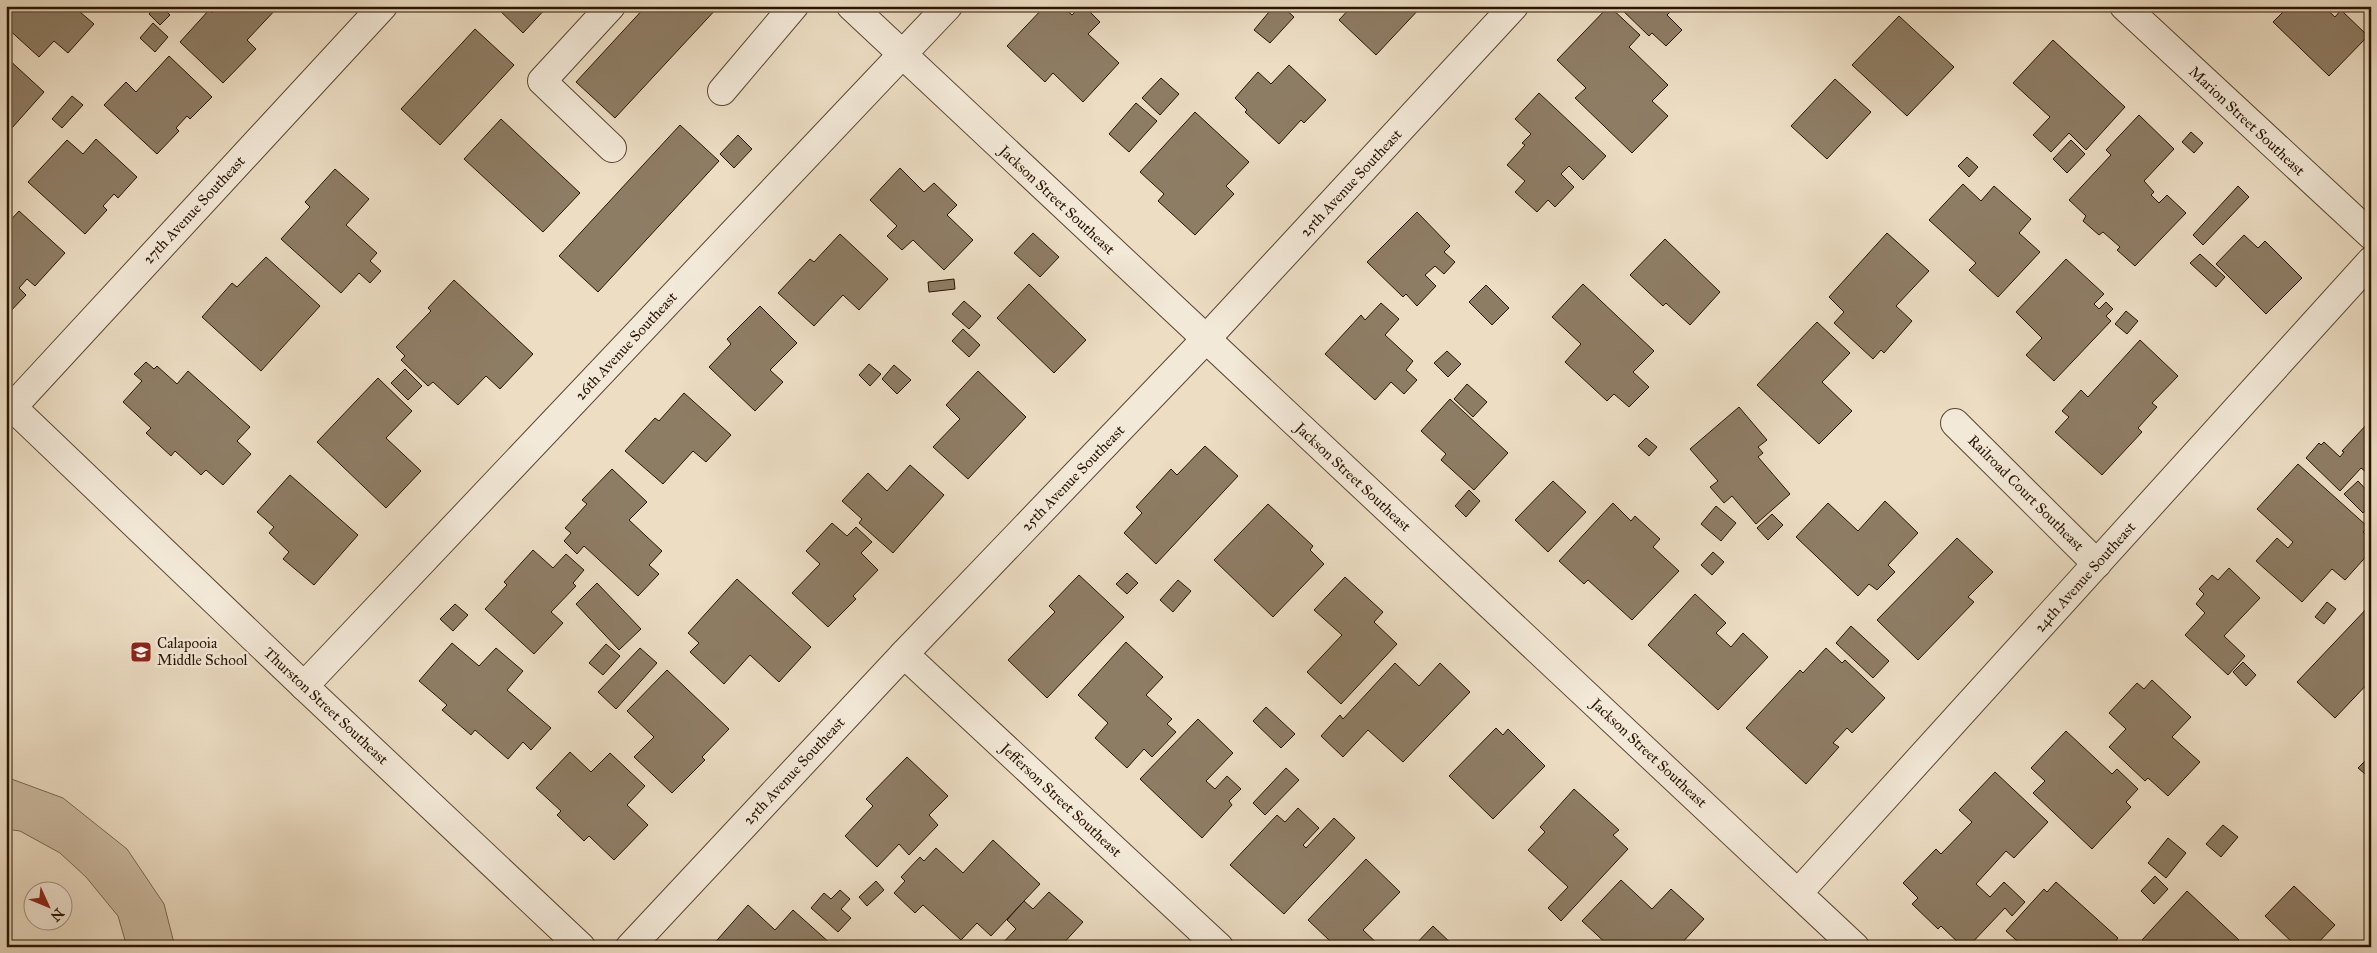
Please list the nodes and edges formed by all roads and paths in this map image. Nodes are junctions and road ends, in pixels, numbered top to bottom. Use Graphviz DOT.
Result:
graph roads {
  1 [pos="383,6"];
  2 [pos="611,6"];
  3 [pos="794,6"];
  4 [pos="851,6"];
  5 [pos="948,6"];
  6 [pos="1514,6"];
  7 [pos="2124,6"];
  8 [pos="903,55"];
  9 [pos="722,91"];
  10 [pos="612,148"];
  11 [pos="2371,235"];
  12 [pos="2371,261"];
  13 [pos="1205,340"];
  14 [pos="8,407"];
  15 [pos="1955,423"];
  16 [pos="2097,564"];
  17 [pos="904,654"];
  18 [pos="304,686"];
  19 [pos="1799,892"];
  20 [pos="582,947"];
  21 [pos="630,947"];
  22 [pos="1219,947"];
  23 [pos="1855,947"];
  1 -- 14 [label="street, 27th Avenue Southeast"];
  2 -- 10 [label="street"];
  3 -- 9 [label="street"];
  4 -- 8 [label="street, Jackson Street Southeast"];
  5 -- 8 [label="street, 26th Avenue Southeast"];
  6 -- 13 [label="street, 25th Avenue Southeast"];
  7 -- 11 [label="street, Marion Street Southeast"];
  8 -- 13 [label="street, Jackson Street Southeast"];
  8 -- 18 [label="street, 26th Avenue Southeast"];
  12 -- 16 [label="street, 24th Avenue Southeast"];
  13 -- 17 [label="street, 25th Avenue Southeast"];
  13 -- 19 [label="street, Jackson Street Southeast"];
  14 -- 18 [label="street, Thurston Street Southeast"];
  15 -- 16 [label="street, Railroad Court Southeast"];
  16 -- 19 [label="street, 24th Avenue Southeast"];
  17 -- 21 [label="street, 25th Avenue Southeast"];
  17 -- 22 [label="street, Jefferson Street Southeast"];
  18 -- 20 [label="street, Thurston Street Southeast"];
  19 -- 23 [label="street, Jackson Street Southeast"];
}
